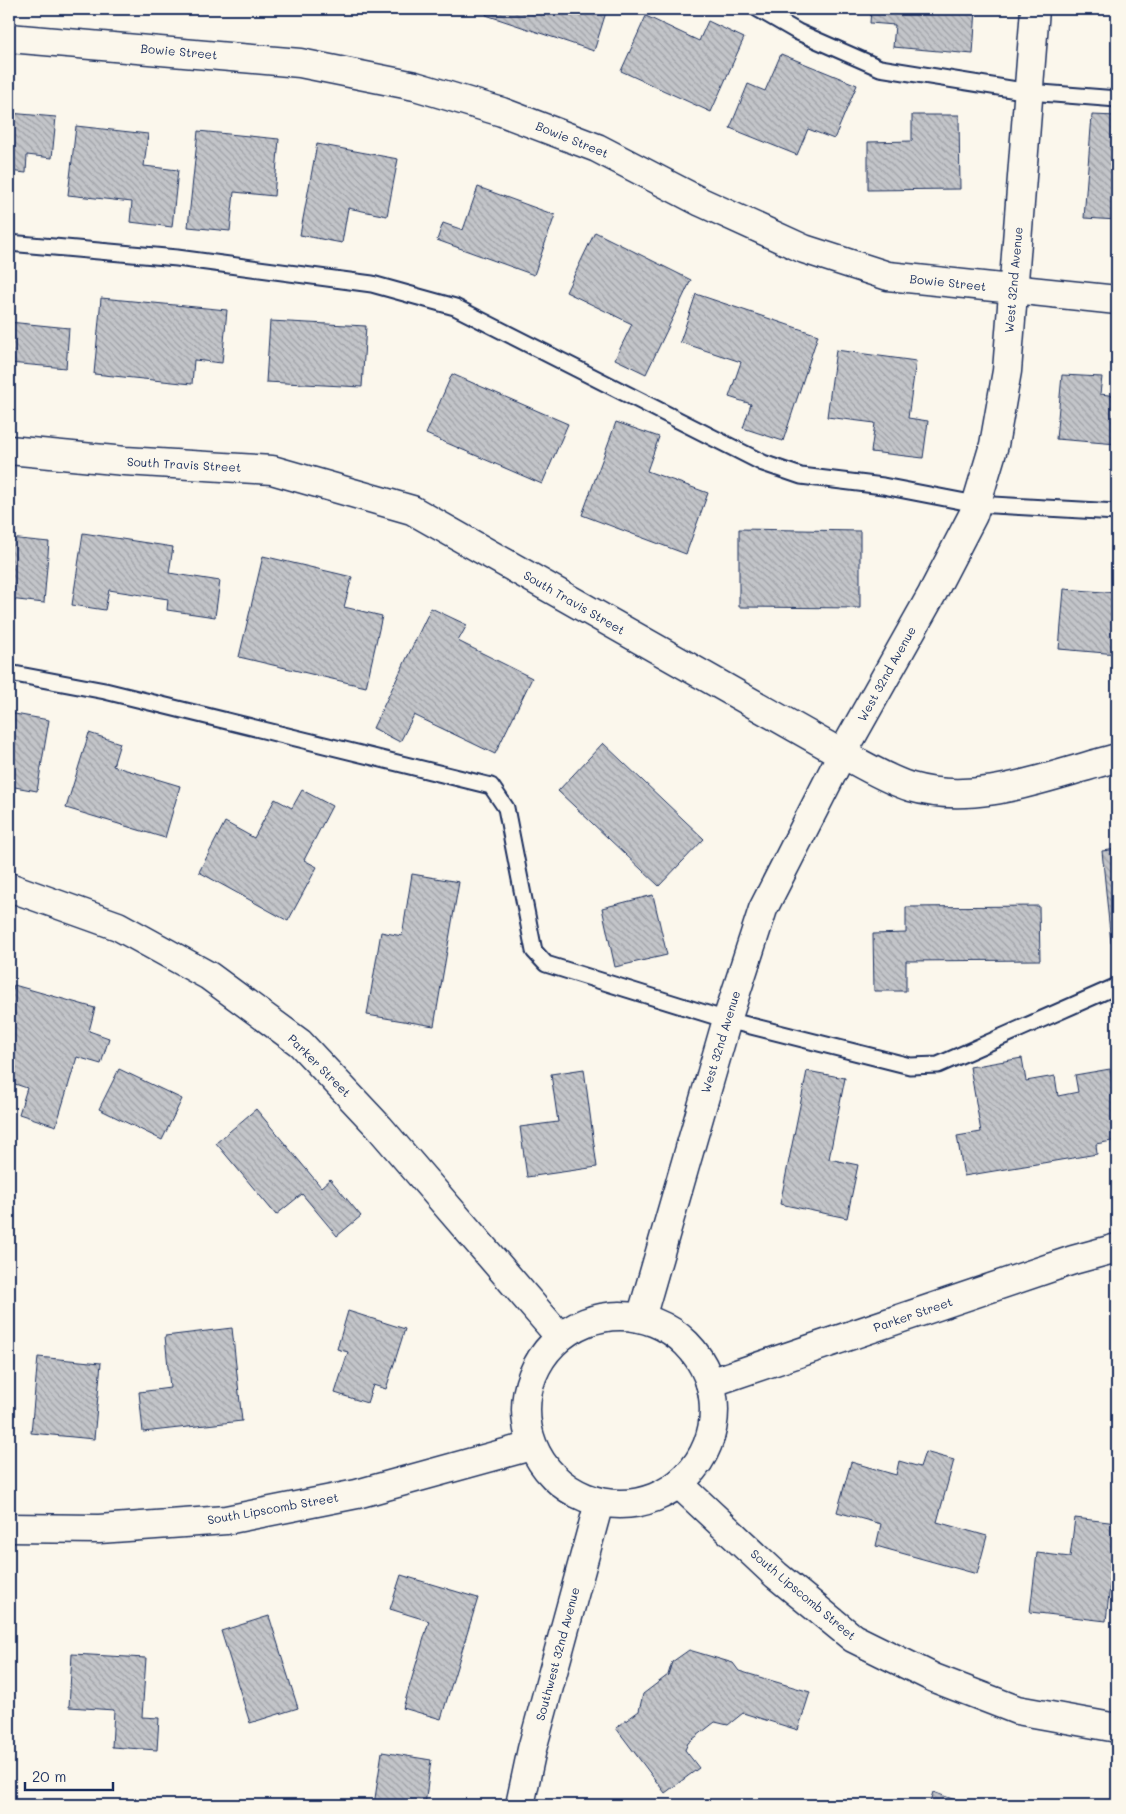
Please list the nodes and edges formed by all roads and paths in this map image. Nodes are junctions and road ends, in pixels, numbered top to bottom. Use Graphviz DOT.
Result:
graph roads {
  1 [pos="758,9"];
  2 [pos="1035,9"];
  3 [pos="9,38"];
  4 [pos="1029,92"];
  5 [pos="1117,99"];
  6 [pos="9,243"];
  7 [pos="1013,290"];
  8 [pos="1117,300"];
  9 [pos="9,450"];
  10 [pos="976,504"];
  11 [pos="1117,512"];
  12 [pos="9,673"];
  13 [pos="842,754"];
  14 [pos="1117,758"];
  15 [pos="9,887"];
  16 [pos="1117,986"];
  17 [pos="727,1020"];
  18 [pos="1117,1248"];
  19 [pos="641,1318"];
  20 [pos="560,1337"];
  21 [pos="710,1383"];
  22 [pos="531,1446"];
  23 [pos="679,1484"];
  24 [pos="600,1503"];
  25 [pos="9,1528"];
  26 [pos="1117,1728"];
  27 [pos="520,1805"];
  1 -- 4 [label="lane"];
  2 -- 4 [label="street, West 32nd Avenue"];
  3 -- 7 [label="street, Bowie Street"];
  4 -- 5 [label="lane"];
  4 -- 7 [label="street, West 32nd Avenue"];
  6 -- 10 [label="lane"];
  7 -- 8 [label="street, Bowie Street"];
  7 -- 10 [label="street, West 32nd Avenue"];
  9 -- 13 [label="street, South Travis Street"];
  10 -- 11 [label="lane"];
  10 -- 13 [label="street, West 32nd Avenue"];
  12 -- 17 [label="lane"];
  13 -- 14 [label="street, South Travis Street"];
  13 -- 17 [label="street, West 32nd Avenue"];
  15 -- 20 [label="street, Parker Street"];
  16 -- 17 [label="lane"];
  17 -- 19 [label="street, West 32nd Avenue"];
  18 -- 21 [label="street, Parker Street"];
  19 -- 20 [label="street"];
  19 -- 21 [label="street"];
  20 -- 22 [label="street"];
  21 -- 23 [label="street"];
  22 -- 24 [label="street"];
  22 -- 25 [label="street, South Lipscomb Street"];
  23 -- 24 [label="street"];
  23 -- 26 [label="street, South Lipscomb Street"];
  24 -- 27 [label="street, Southwest 32nd Avenue"];
}
